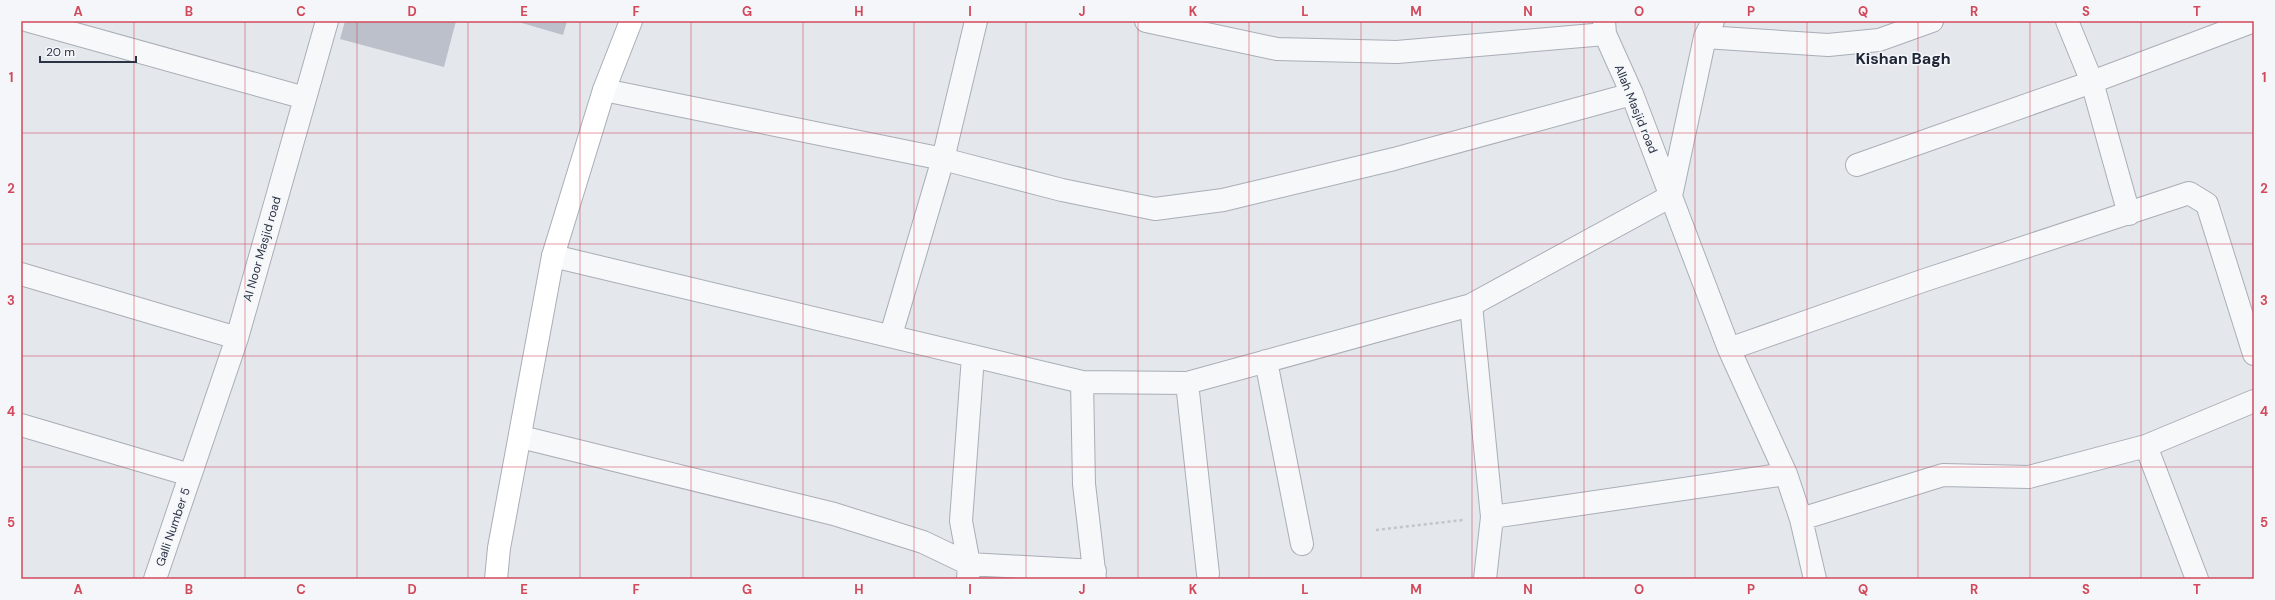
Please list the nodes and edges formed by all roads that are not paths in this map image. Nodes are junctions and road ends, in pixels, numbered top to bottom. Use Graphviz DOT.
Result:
graph roads {
  1 [pos="29,21"];
  2 [pos="327,21"];
  3 [pos="631,21"];
  4 [pos="976,21"];
  5 [pos="1146,21"];
  6 [pos="1932,21"];
  7 [pos="2067,21"];
  8 [pos="2254,21"];
  9 [pos="1604,28"];
  10 [pos="1709,29"];
  11 [pos="2092,82"];
  12 [pos="604,90"];
  13 [pos="1632,94"];
  14 [pos="305,98"];
  15 [pos="943,159"];
  16 [pos="1857,165"];
  17 [pos="1671,196"];
  18 [pos="2129,214"];
  19 [pos="553,256"];
  20 [pos="21,274"];
  21 [pos="1471,305"];
  22 [pos="891,335"];
  23 [pos="237,338"];
  24 [pos="1729,349"];
  25 [pos="2254,354"];
  26 [pos="973,356"];
  27 [pos="1266,361"];
  28 [pos="1082,382"];
  29 [pos="1187,383"];
  30 [pos="2254,401"];
  31 [pos="21,425"];
  32 [pos="521,438"];
  33 [pos="2146,446"];
  34 [pos="1786,474"];
  35 [pos="190,475"];
  36 [pos="1492,517"];
  37 [pos="1801,519"];
  38 [pos="1302,544"];
  39 [pos="969,571"];
  40 [pos="1208,574"];
  41 [pos="1095,575"];
  42 [pos="155,579"];
  43 [pos="496,579"];
  44 [pos="1485,579"];
  45 [pos="1816,579"];
  46 [pos="2197,579"];
  1 -- 14 [label="street"];
  2 -- 14 [label="street, AI Noor Masjid road"];
  3 -- 12 [label="main road"];
  4 -- 15 [label="street"];
  5 -- 9 [label="street"];
  6 -- 10 [label="street"];
  7 -- 11 [label="street"];
  8 -- 11 [label="street"];
  9 -- 13 [label="street, Allah Masjid road"];
  10 -- 17 [label="street"];
  11 -- 16 [label="street"];
  11 -- 18 [label="street"];
  12 -- 15 [label="street"];
  12 -- 19 [label="main road"];
  13 -- 15 [label="street"];
  13 -- 17 [label="street, Allah Masjid road"];
  14 -- 23 [label="street, AI Noor Masjid road"];
  15 -- 22 [label="street"];
  17 -- 21 [label="street"];
  17 -- 24 [label="street, Allah Masjid road"];
  18 -- 24 [label="street"];
  18 -- 25 [label="street"];
  19 -- 22 [label="street"];
  19 -- 32 [label="main road"];
  20 -- 23 [label="street"];
  21 -- 27 [label="street"];
  21 -- 36 [label="street"];
  22 -- 26 [label="street"];
  23 -- 35 [label="street, AI Noor Masjid road"];
  24 -- 34 [label="street, Allah Masjid road"];
  26 -- 28 [label="street"];
  26 -- 39 [label="street"];
  27 -- 29 [label="street"];
  27 -- 38 [label="street"];
  28 -- 29 [label="street"];
  28 -- 41 [label="street"];
  29 -- 40 [label="street"];
  30 -- 33 [label="street"];
  31 -- 35 [label="street"];
  32 -- 39 [label="street"];
  32 -- 43 [label="main road"];
  33 -- 37 [label="street"];
  33 -- 46 [label="street"];
  34 -- 36 [label="street"];
  34 -- 37 [label="street, Allah Masjid road"];
  35 -- 42 [label="street, Galli Number 5"];
  36 -- 44 [label="street"];
  37 -- 45 [label="street, Allah Masjid road"];
  39 -- 41 [label="street"];
}
